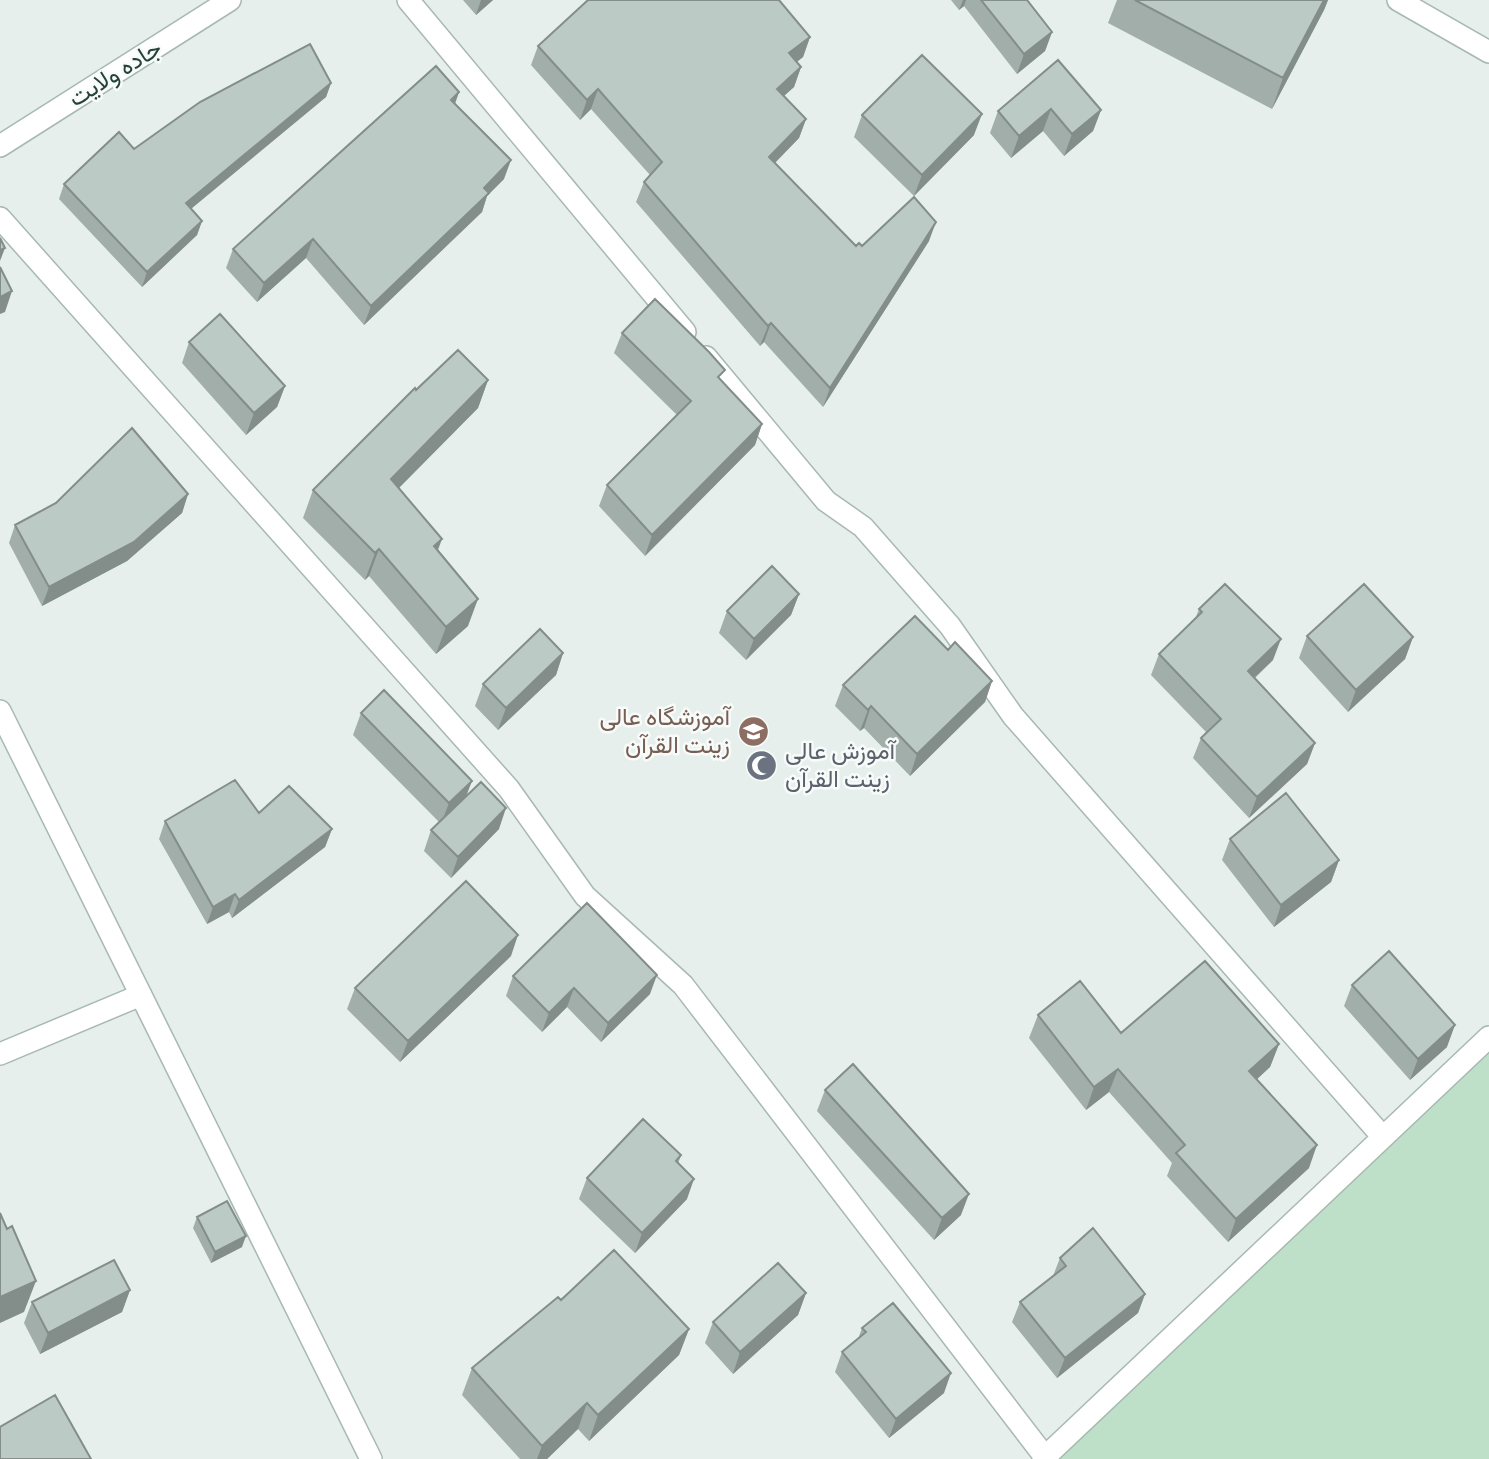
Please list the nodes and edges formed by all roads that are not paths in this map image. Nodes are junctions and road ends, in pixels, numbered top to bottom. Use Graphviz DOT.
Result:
graph roads {
  1 [pos="230,0"];
  2 [pos="408,0"];
  3 [pos="1398,0"];
  4 [pos="1489,52"];
  5 [pos="0,146"];
  6 [pos="0,218"];
  7 [pos="0,711"];
  8 [pos="141,995"];
  9 [pos="1489,1037"];
  10 [pos="0,1054"];
  11 [pos="1382,1136"];
  12 [pos="1044,1458"];
  13 [pos="371,1459"];
  1 -- 5 [label="street, جاده ولایت"];
  2 -- 11 [label="street"];
  3 -- 4 [label="street"];
  6 -- 12 [label="street"];
  7 -- 8 [label="street"];
  8 -- 10 [label="street"];
  8 -- 13 [label="street"];
  9 -- 11 [label="street"];
  11 -- 12 [label="street"];
}
